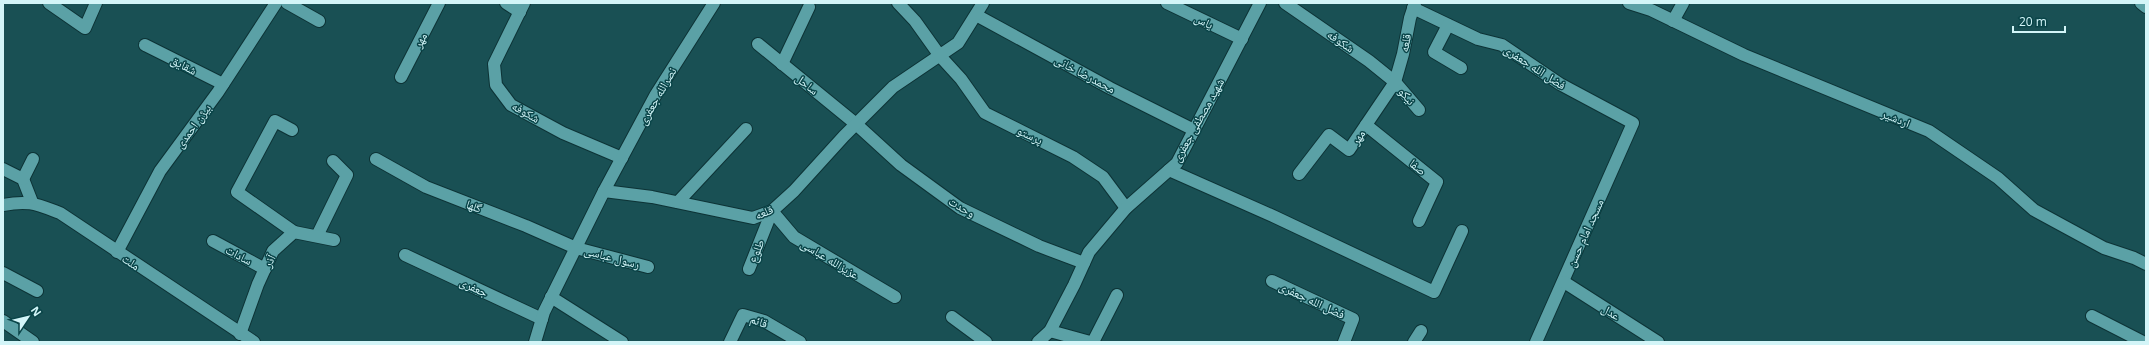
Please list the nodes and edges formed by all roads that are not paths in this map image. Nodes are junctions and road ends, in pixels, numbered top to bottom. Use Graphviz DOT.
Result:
graph roads {
  1 [pos="49,3"];
  2 [pos="96,3"];
  3 [pos="276,3"];
  4 [pos="287,3"];
  5 [pos="439,3"];
  6 [pos="506,3"];
  7 [pos="714,3"];
  8 [pos="898,3"];
  9 [pos="983,3"];
  10 [pos="1166,3"];
  11 [pos="1260,3"];
  12 [pos="1285,3"];
  13 [pos="1629,3"];
  14 [pos="1682,3"];
  15 [pos="2141,3"];
  16 [pos="1414,5"];
  17 [pos="522,7"];
  18 [pos="809,7"];
  19 [pos="2146,7"];
  20 [pos="976,15"];
  21 [pos="319,21"];
  22 [pos="1673,21"];
  23 [pos="1448,25"];
  24 [pos="1242,39"];
  25 [pos="758,44"];
  26 [pos="145,45"];
  27 [pos="940,56"];
  28 [pos="782,64"];
  29 [pos="1461,68"];
  30 [pos="401,77"];
  31 [pos="1395,82"];
  32 [pos="223,84"];
  33 [pos="1419,110"];
  34 [pos="1633,123"];
  35 [pos="856,124"];
  36 [pos="1366,125"];
  37 [pos="746,129"];
  38 [pos="292,130"];
  39 [pos="1194,130"];
  40 [pos="622,158"];
  41 [pos="33,159"];
  42 [pos="376,159"];
  43 [pos="333,161"];
  44 [pos="3,169"];
  45 [pos="1169,170"];
  46 [pos="1299,174"];
  47 [pos="23,179"];
  48 [pos="604,191"];
  49 [pos="32,202"];
  50 [pos="678,202"];
  51 [pos="3,205"];
  52 [pos="1126,208"];
  53 [pos="772,211"];
  54 [pos="1419,221"];
  55 [pos="1462,231"];
  56 [pos="294,232"];
  57 [pos="317,236"];
  58 [pos="334,240"];
  59 [pos="213,241"];
  60 [pos="576,248"];
  61 [pos="117,252"];
  62 [pos="406,255"];
  63 [pos="1084,263"];
  64 [pos="2146,264"];
  65 [pos="648,267"];
  66 [pos="265,269"];
  67 [pos="749,269"];
  68 [pos="3,273"];
  69 [pos="1272,282"];
  70 [pos="1564,282"];
  71 [pos="36,292"];
  72 [pos="1117,296"];
  73 [pos="551,297"];
  74 [pos="895,297"];
  75 [pos="2092,316"];
  76 [pos="952,317"];
  77 [pos="542,319"];
  78 [pos="3,321"];
  79 [pos="1050,331"];
  80 [pos="1420,331"];
  81 [pos="240,334"];
  82 [pos="796,341"];
  83 [pos="33,342"];
  84 [pos="254,342"];
  85 [pos="535,342"];
  86 [pos="622,342"];
  87 [pos="730,342"];
  88 [pos="986,342"];
  89 [pos="1038,342"];
  90 [pos="1090,342"];
  91 [pos="1093,342"];
  92 [pos="1344,342"];
  93 [pos="1414,342"];
  94 [pos="1536,342"];
  95 [pos="1658,342"];
  96 [pos="2143,342"];
  1 -- 2 [label="street"];
  3 -- 32 [label="street, بیژن احمدی"];
  4 -- 21 [label="street"];
  5 -- 30 [label="street, مهر"];
  6 -- 17 [label="street"];
  7 -- 40 [label="street, نصرالله جعفری"];
  8 -- 27 [label="street, پرستو"];
  9 -- 20 [label="street, قلعه"];
  10 -- 24 [label="street, یاس"];
  11 -- 24 [label="street, شهید مصطفی جعفری"];
  12 -- 31 [label="street, شکوفه"];
  13 -- 22 [label="street, اردشیر"];
  14 -- 22 [label="street"];
  15 -- 19 [label="street"];
  16 -- 23 [label="street, فضل الله جعفری"];
  16 -- 31 [label="street, قلعه"];
  17 -- 40 [label="street, شکوفه"];
  18 -- 28 [label="street"];
  20 -- 27 [label="street, قلعه"];
  20 -- 39 [label="street, محمدرضا خانی"];
  22 -- 64 [label="street, اردشیر"];
  23 -- 29 [label="street"];
  23 -- 34 [label="street, فضل الله جعفری"];
  24 -- 39 [label="street, شهید مصطفی جعفری"];
  25 -- 28 [label="street, ساحل"];
  26 -- 32 [label="street, شقایق"];
  27 -- 35 [label="street, قلعه"];
  27 -- 52 [label="street, پرستو"];
  28 -- 35 [label="street, ساحل"];
  31 -- 33 [label="street, نیکو"];
  31 -- 36 [label="street, مهر"];
  32 -- 61 [label="street, بیژن احمدی"];
  34 -- 70 [label="street, مسجد امام حسن"];
  35 -- 53 [label="street, قلعه"];
  35 -- 63 [label="street, وحدت"];
  36 -- 46 [label="street, مهر"];
  36 -- 54 [label="street, صفا"];
  37 -- 50 [label="street"];
  38 -- 56 [label="street"];
  39 -- 45 [label="street, شهید مصطفی جعفری"];
  40 -- 48 [label="street, نصرالله جعفری"];
  41 -- 47 [label="street"];
  42 -- 60 [label="street, گلها"];
  43 -- 57 [label="street"];
  44 -- 47 [label="street"];
  45 -- 52 [label="street, شهید مصطفی جعفری"];
  45 -- 55 [label="street"];
  47 -- 49 [label="street"];
  48 -- 50 [label="street, قلعه"];
  48 -- 60 [label="street"];
  49 -- 51 [label="street, ملت"];
  49 -- 61 [label="street, ملت"];
  50 -- 53 [label="street, قلعه"];
  52 -- 63 [label="street, شهید مصطفی جعفری"];
  53 -- 67 [label="street, طلوع"];
  53 -- 74 [label="street, عزیزالله عباسی"];
  56 -- 57 [label="street"];
  56 -- 66 [label="street, آذر"];
  57 -- 58 [label="street"];
  59 -- 66 [label="street, سادات"];
  60 -- 65 [label="street, رسول عباسی"];
  60 -- 73 [label="street"];
  61 -- 81 [label="street, ملت"];
  62 -- 77 [label="street, جعفری"];
  63 -- 79 [label="street, شهید مصطفی جعفری"];
  66 -- 81 [label="street, آذر"];
  68 -- 71 [label="street"];
  69 -- 92 [label="street, فضل الله جعفری"];
  70 -- 94 [label="street, مسجد امام حسن"];
  70 -- 95 [label="street, عدل"];
  72 -- 91 [label="street"];
  73 -- 77 [label="street"];
  73 -- 86 [label="street"];
  75 -- 96 [label="street"];
  76 -- 88 [label="street"];
  77 -- 85 [label="street"];
  78 -- 83 [label="street"];
  79 -- 89 [label="street, شهید مصطفی جعفری"];
  79 -- 90 [label="street"];
  80 -- 93 [label="street"];
  81 -- 84 [label="street, ملت"];
  82 -- 87 [label="street, قائم"];
}
